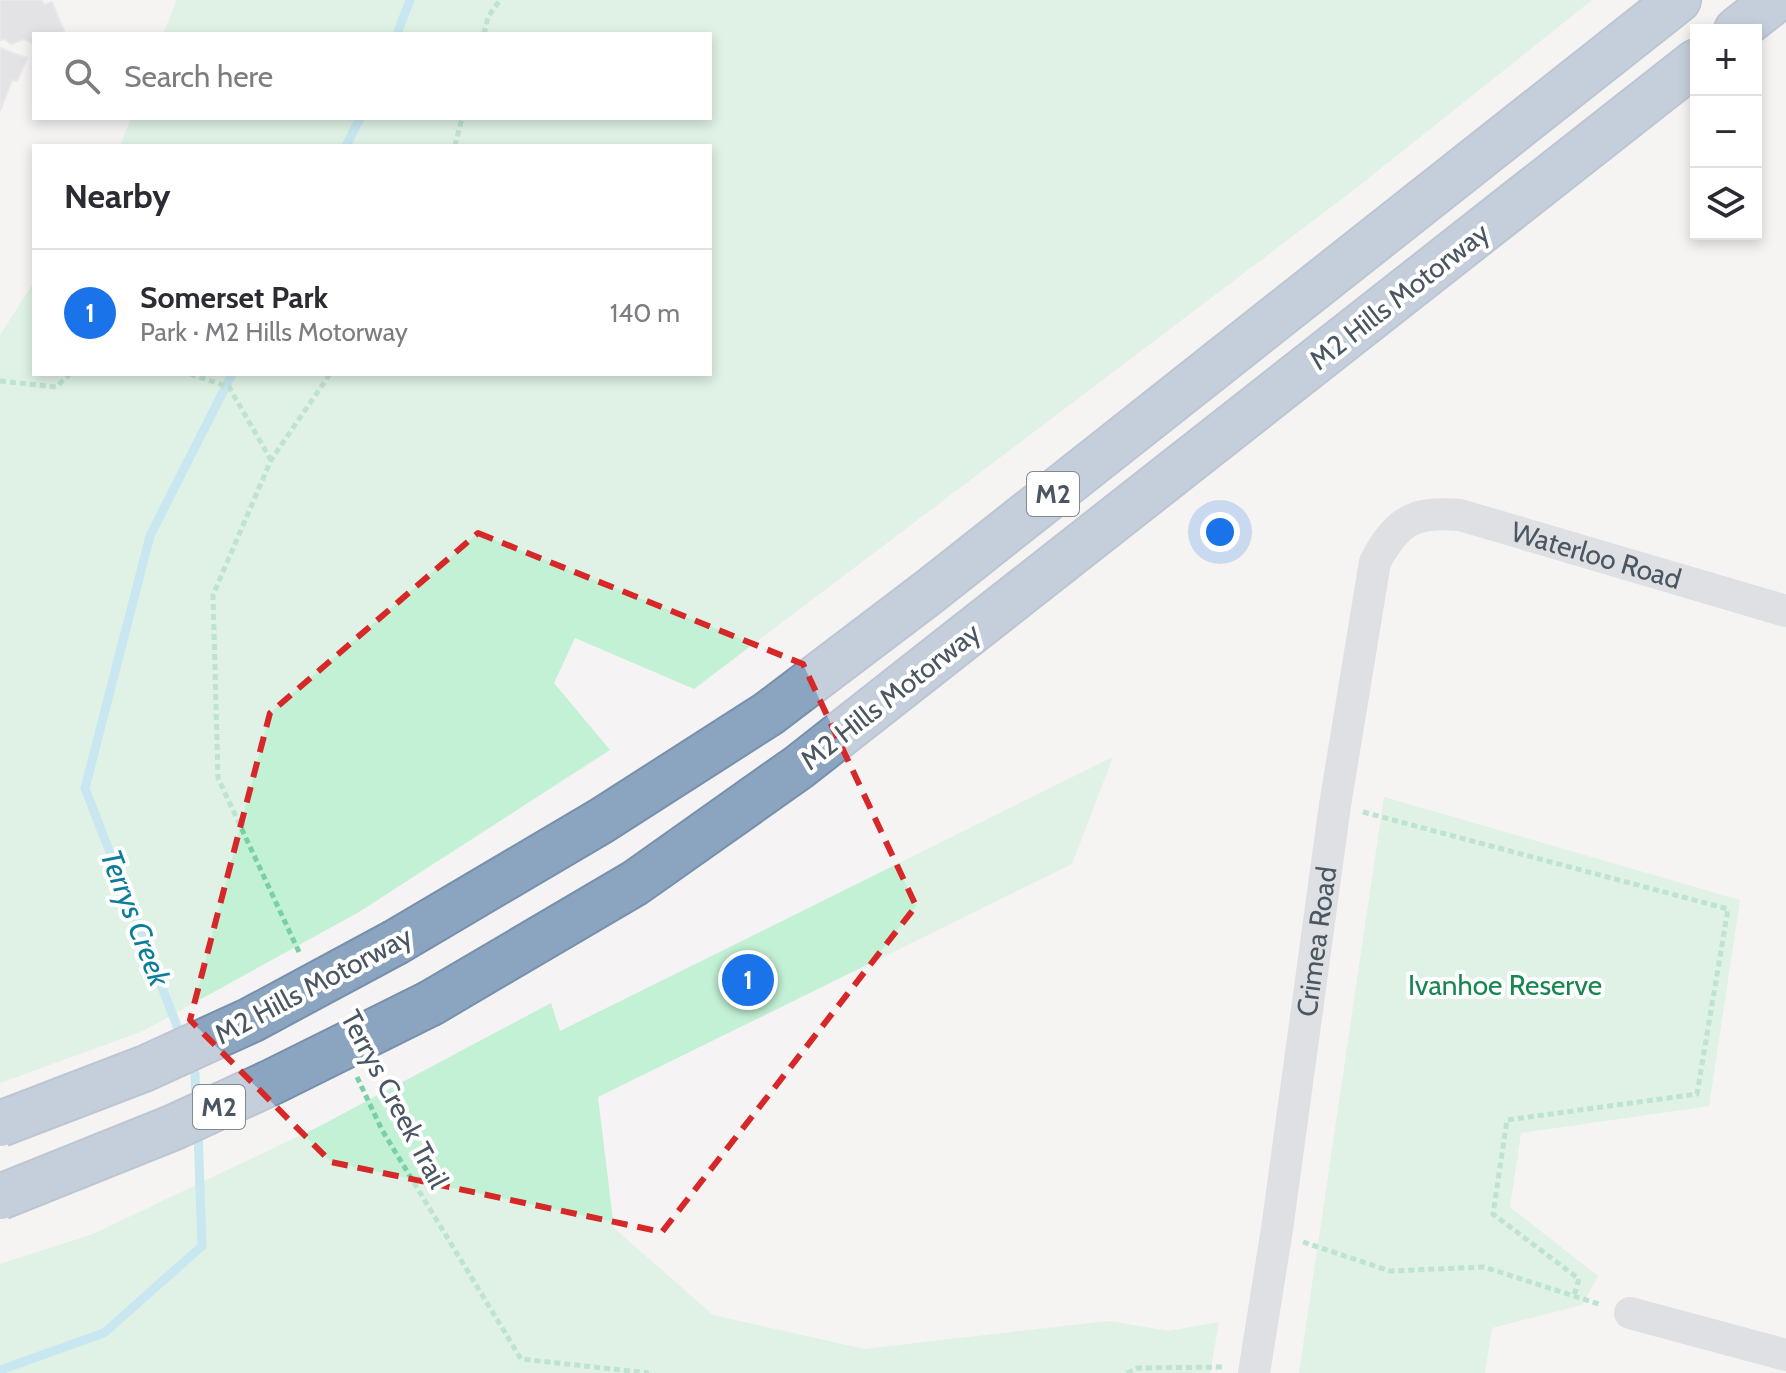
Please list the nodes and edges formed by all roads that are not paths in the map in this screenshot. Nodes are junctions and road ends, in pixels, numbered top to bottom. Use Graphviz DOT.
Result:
graph roads {
  1 [pos="1678,0"];
  2 [pos="1775,0"];
  3 [pos="1745,24"];
  4 [pos="1690,67"];
  5 [pos="1407,522"];
  6 [pos="1786,611"];
  7 [pos="0,1124"];
  8 [pos="0,1197"];
  9 [pos="1630,1313"];
  10 [pos="1786,1355"];
  11 [pos="1255,1371"];
  1 -- 7 [label="highway, M2 Hills Motorway / M2, bridge"];
  2 -- 3 [label="highway"];
  4 -- 8 [label="highway, M2 Hills Motorway / M2, bridge"];
  5 -- 6 [label="street, Waterloo Road"];
  5 -- 11 [label="street, Crimea Road"];
  9 -- 10 [label="street"];
}
